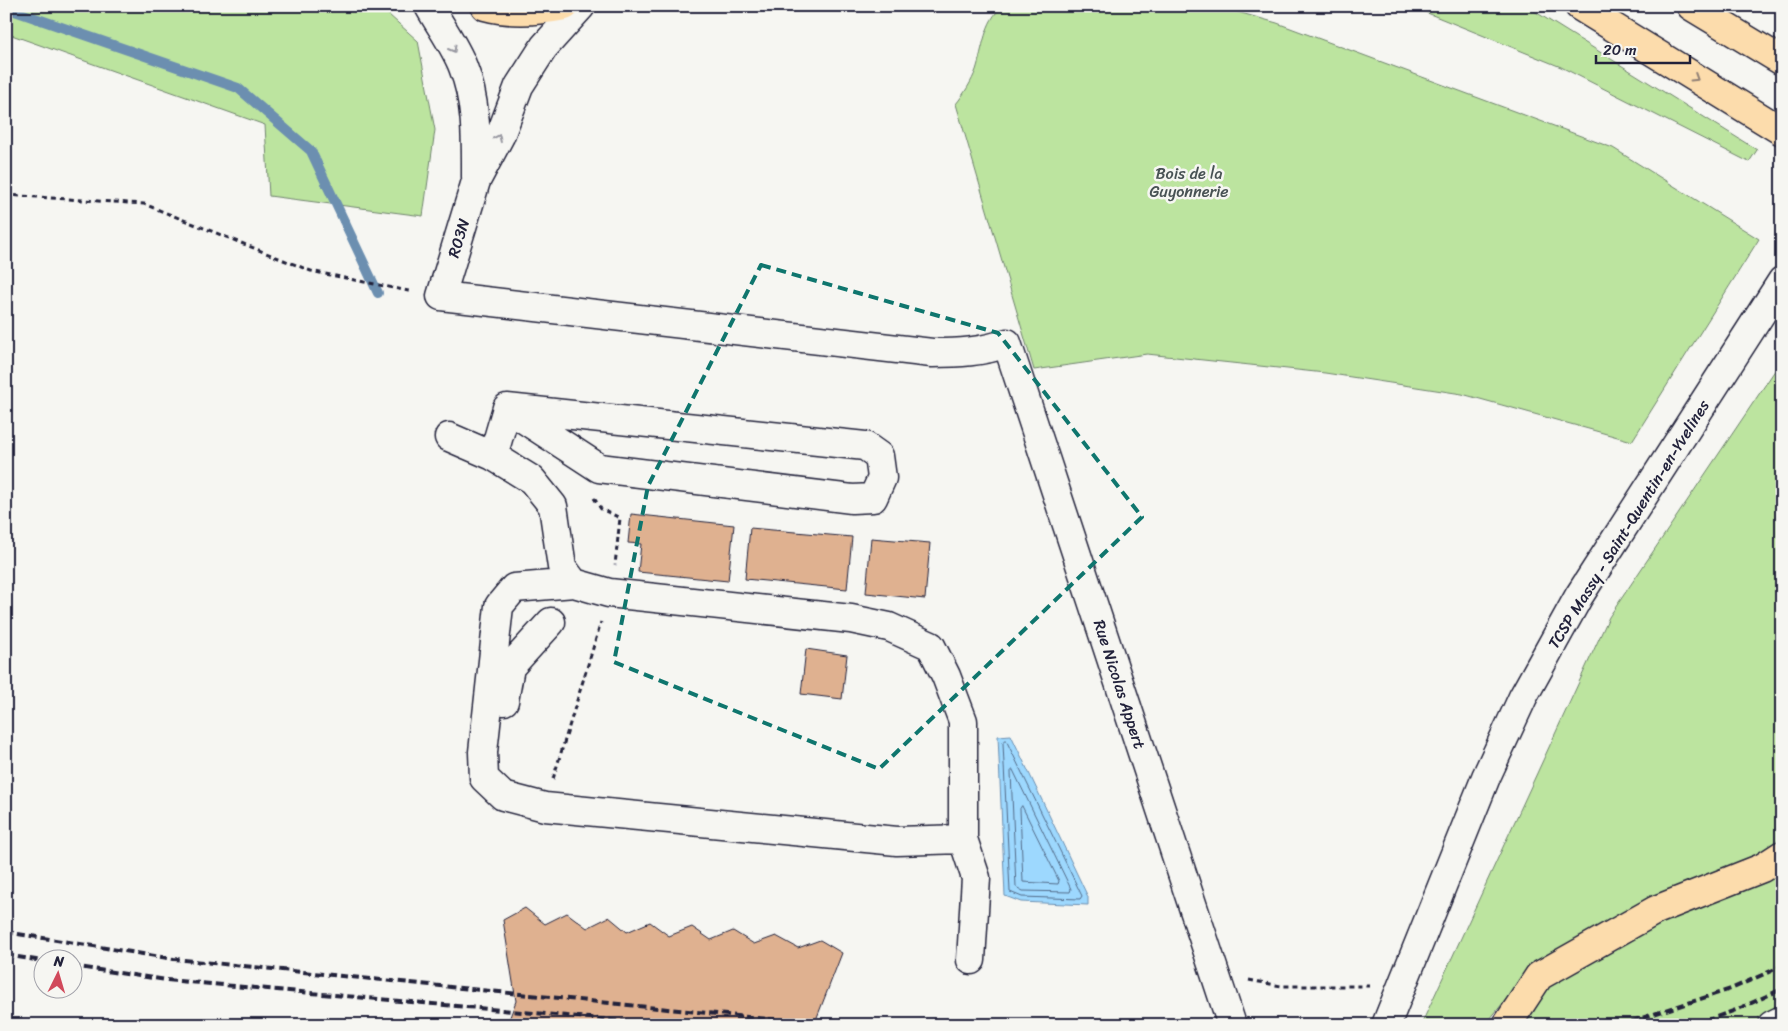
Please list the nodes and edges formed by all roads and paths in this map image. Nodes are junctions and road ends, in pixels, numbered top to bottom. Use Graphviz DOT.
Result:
graph roads {
  1 [pos="429,6"];
  2 [pos="485,6"];
  3 [pos="565,6"];
  4 [pos="581,6"];
  5 [pos="1579,6"];
  6 [pos="1691,6"];
  7 [pos="1782,61"];
  8 [pos="1782,131"];
  9 [pos="476,181"];
  10 [pos="6,195"];
  11 [pos="1782,281"];
  12 [pos="441,296"];
  13 [pos="506,408"];
  14 [pos="449,437"];
  15 [pos="493,456"];
  16 [pos="574,583"];
  17 [pos="551,622"];
  18 [pos="486,723"];
  19 [pos="963,839"];
  20 [pos="1782,855"];
  21 [pos="971,960"];
  22 [pos="1215,974"];
  23 [pos="1380,987"];
  24 [pos="1782,1020"];
  25 [pos="1232,1025"];
  26 [pos="1386,1025"];
  27 [pos="1507,1025"];
  28 [pos="1772,1025"];
  1 -- 9 [label="street, one-way"];
  2 -- 3 [label="main road"];
  9 -- 4 [label="street, one-way"];
  5 -- 8 [label="main road, one-way"];
  6 -- 7 [label="main road"];
  9 -- 12 [label="street, R03N"];
  10 -- 12 [label="path"];
  11 -- 26 [label="street, TCSP Massy - Saint-Quentin-en-Yvelines"];
  12 -- 22 [label="street, Rue Nicolas Appert"];
  13 -- 13 [label="street"];
  13 -- 15 [label="street"];
  14 -- 15 [label="street"];
  15 -- 16 [label="street"];
  16 -- 18 [label="street"];
  16 -- 19 [label="street"];
  17 -- 18 [label="street"];
  18 -- 19 [label="street"];
  19 -- 21 [label="street"];
  20 -- 27 [label="main road"];
  22 -- 23 [label="path"];
  22 -- 25 [label="street, Rue Nicolas Appert"];
  24 -- 28 [label="street"];
}
